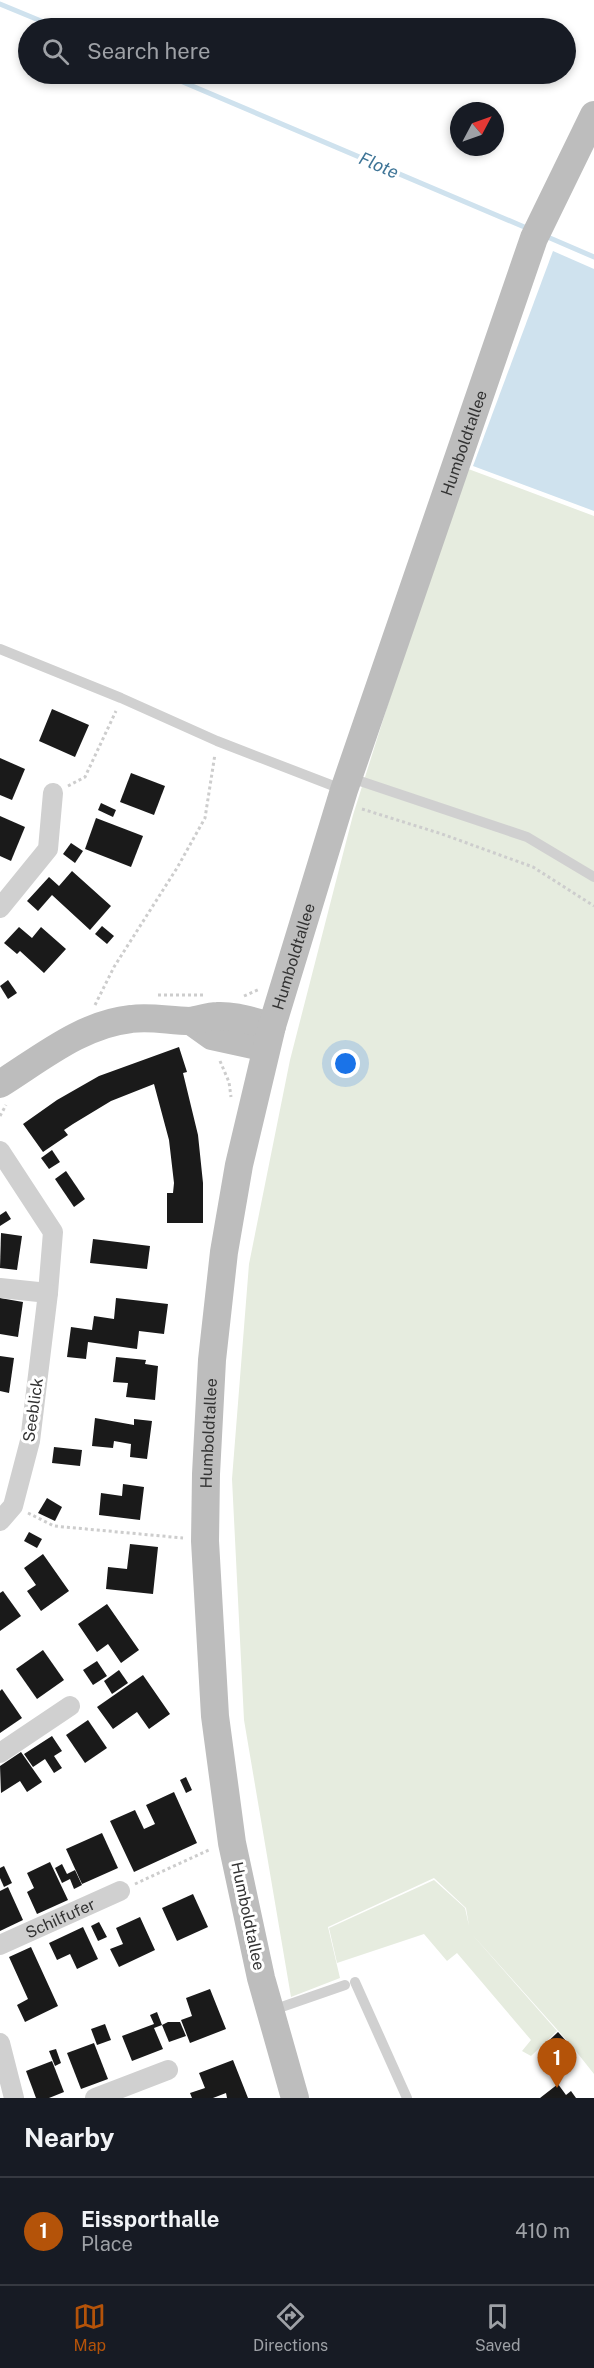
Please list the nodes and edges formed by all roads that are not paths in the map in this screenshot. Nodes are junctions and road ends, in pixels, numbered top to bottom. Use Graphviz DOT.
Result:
graph roads {
  1 [pos="594,115"];
  2 [pos="0,649"];
  3 [pos="350,792"];
  4 [pos="53,793"];
  5 [pos="594,877"];
  6 [pos="0,908"];
  7 [pos="269,1037"];
  8 [pos="5,1091"];
  9 [pos="0,1151"];
  10 [pos="0,1288"];
  11 [pos="48,1293"];
  12 [pos="0,1521"];
  13 [pos="70,1706"];
  14 [pos="0,1753"];
  15 [pos="120,1890"];
  16 [pos="0,1945"];
  17 [pos="270,2011"];
  18 [pos="0,2043"];
  19 [pos="168,2070"];
  20 [pos="8,2093"];
  21 [pos="95,2098"];
  22 [pos="295,2098"];
  23 [pos="407,2098"];
  1 -- 3 [label="street, Humboldtallee"];
  2 -- 3 [label="lane"];
  3 -- 5 [label="lane"];
  3 -- 7 [label="street, Humboldtallee"];
  4 -- 6 [label="street"];
  7 -- 8 [label="street"];
  7 -- 17 [label="street, Humboldtallee"];
  9 -- 11 [label="street, Seeblick"];
  10 -- 11 [label="street"];
  11 -- 12 [label="street, Seeblick"];
  13 -- 14 [label="street"];
  15 -- 16 [label="street, Schilfufer"];
  17 -- 22 [label="street, Humboldtallee"];
  17 -- 23 [label="lane"];
  18 -- 20 [label="street"];
  19 -- 21 [label="street"];
}
